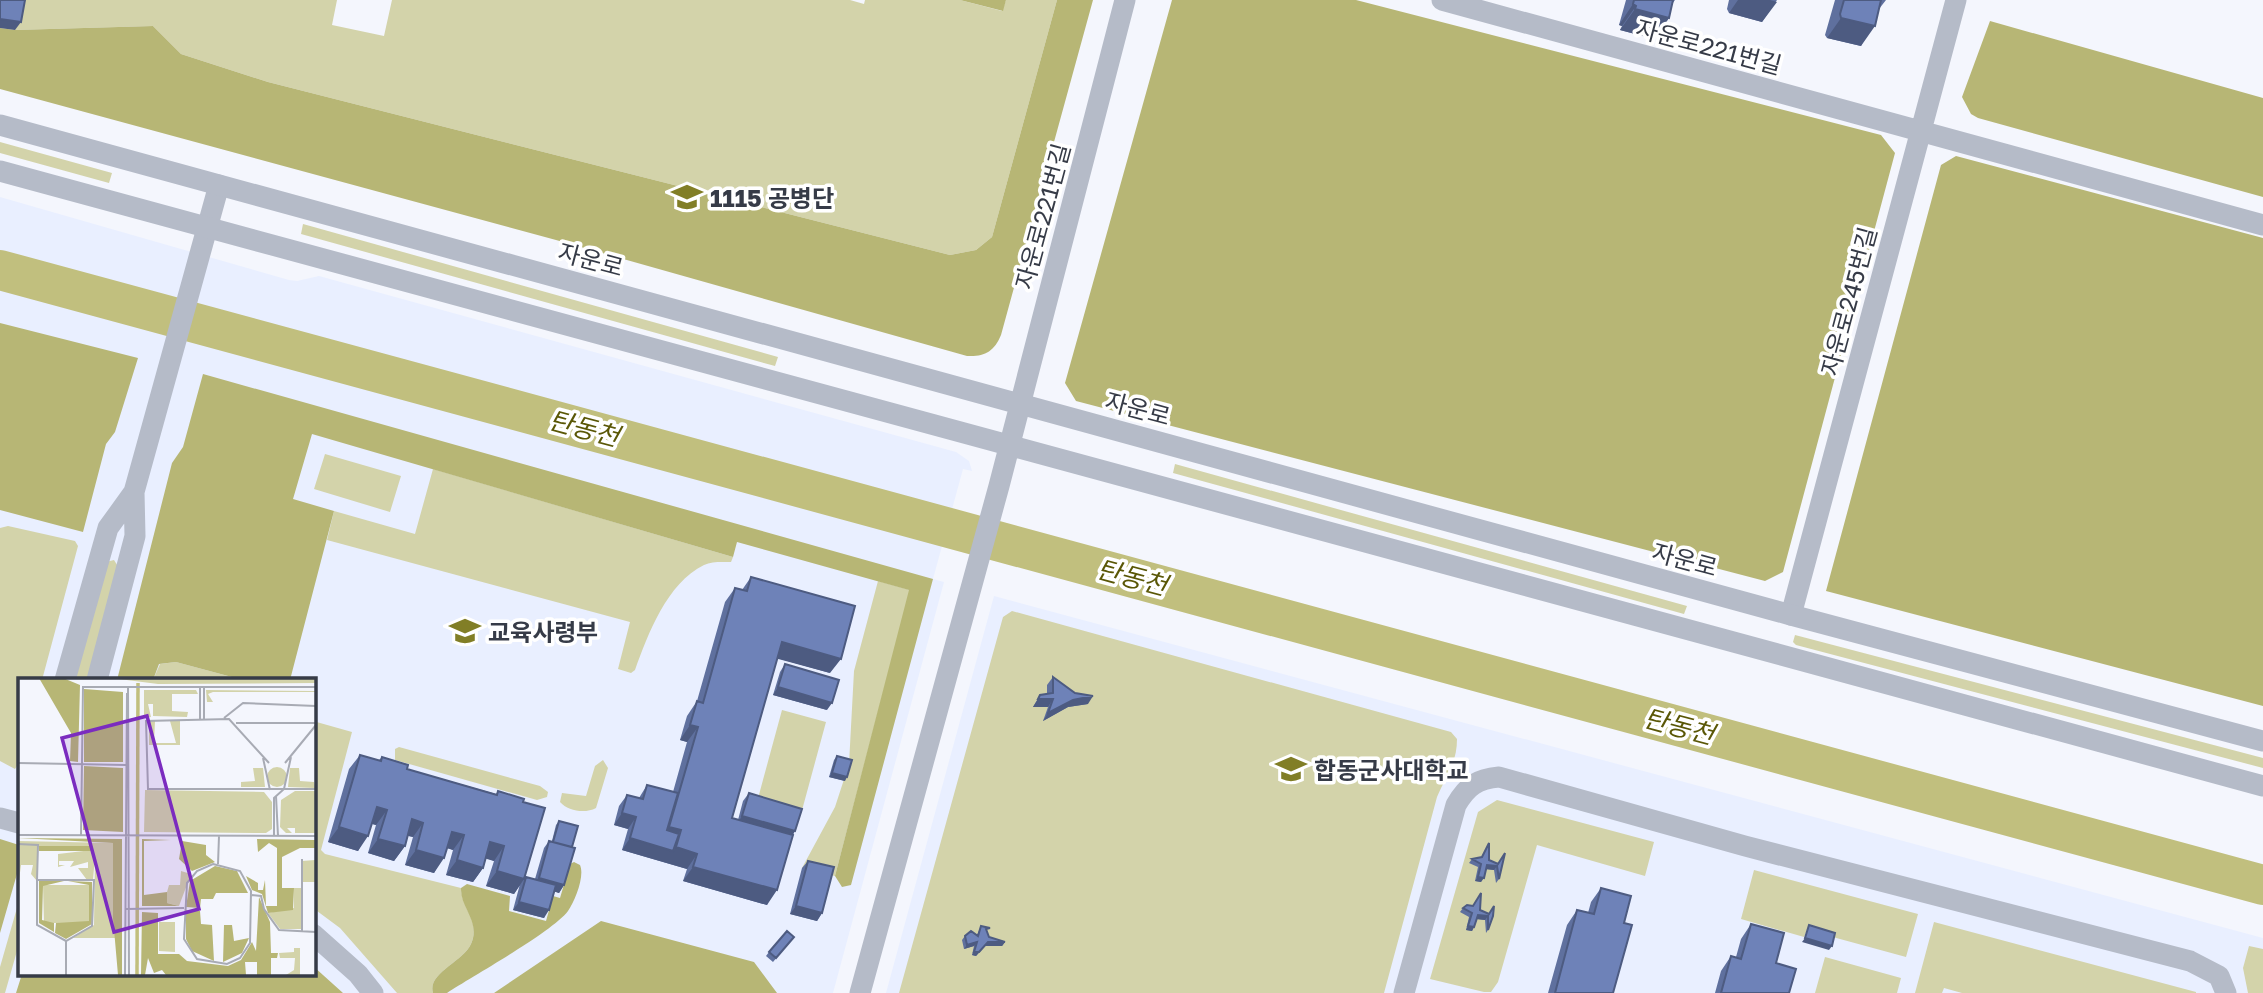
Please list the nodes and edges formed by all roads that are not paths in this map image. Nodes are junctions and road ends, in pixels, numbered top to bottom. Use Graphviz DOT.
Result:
graph roads {
  1 [pos="1125,0"];
  2 [pos="1442,0"];
  3 [pos="1956,0"];
  4 [pos="0,125"];
  5 [pos="1921,131"];
  6 [pos="0,171"];
  7 [pos="219,185"];
  8 [pos="2263,225"];
  9 [pos="208,228"];
  10 [pos="1020,403"];
  11 [pos="1009,445"];
  12 [pos="134,492"];
  13 [pos="1791,615"];
  14 [pos="66,678"];
  15 [pos="98,678"];
  16 [pos="2263,741"];
  17 [pos="2263,786"];
  18 [pos="0,818"];
  19 [pos="18,824"];
  20 [pos="315,936"];
  21 [pos="373,993"];
  22 [pos="860,993"];
  23 [pos="1404,993"];
  24 [pos="2227,993"];
  1 -- 10 [label="street, 자운로221번길"];
  2 -- 5 [label="street, 자운로221번길"];
  3 -- 5 [label="street, 자운로245번길"];
  4 -- 7 [label="street, 자운로"];
  5 -- 8 [label="street, 자운로221번길"];
  5 -- 13 [label="street, 자운로245번길"];
  6 -- 9 [label="street"];
  7 -- 9 [label="street"];
  7 -- 10 [label="street, 자운로"];
  9 -- 11 [label="street"];
  9 -- 12 [label="street"];
  10 -- 11 [label="street, 자운로221번길"];
  10 -- 13 [label="street, 자운로"];
  11 -- 17 [label="street"];
  11 -- 22 [label="street, 자운로221번길"];
  12 -- 14 [label="street"];
  12 -- 15 [label="street"];
  13 -- 16 [label="street, 자운로"];
  18 -- 19 [label="street"];
  20 -- 21 [label="street"];
  23 -- 24 [label="street"];
}
